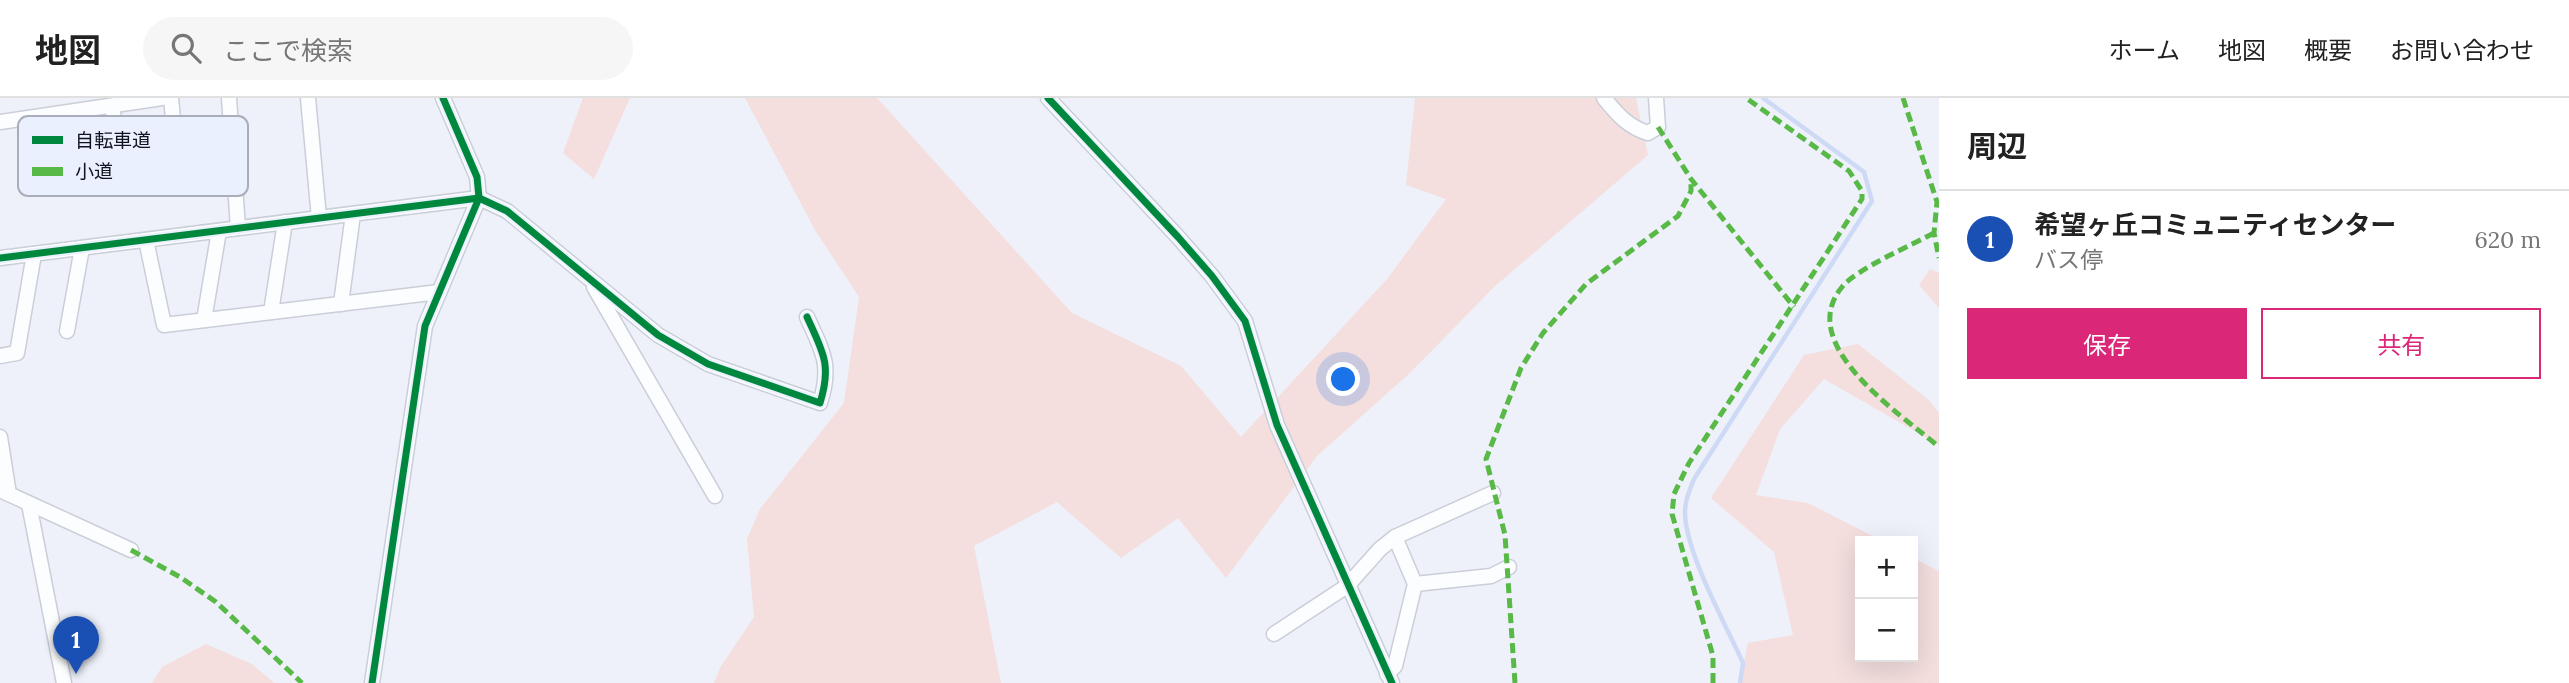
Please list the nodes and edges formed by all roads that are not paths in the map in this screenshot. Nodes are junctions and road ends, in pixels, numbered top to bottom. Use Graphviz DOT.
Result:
graph roads {
  1 [pos="162,98"];
  2 [pos="171,98"];
  3 [pos="229,98"];
  4 [pos="307,98"];
  5 [pos="443,98"];
  6 [pos="1048,98"];
  7 [pos="1604,98"];
  8 [pos="1656,98"];
  9 [pos="112,106"];
  10 [pos="42,116"];
  11 [pos="114,116"];
  12 [pos="173,116"];
  13 [pos="230,116"];
  14 [pos="18,119"];
  15 [pos="0,122"];
  16 [pos="236,196"];
  17 [pos="479,198"];
  18 [pos="353,214"];
  19 [pos="319,218"];
  20 [pos="285,222"];
  21 [pos="238,228"];
  22 [pos="219,231"];
  23 [pos="146,240"];
  24 [pos="82,248"];
  25 [pos="34,254"];
  26 [pos="0,258"];
  27 [pos="590,279"];
  28 [pos="439,292"];
  29 [pos="341,304"];
  30 [pos="271,313"];
  31 [pos="807,317"];
  32 [pos="204,320"];
  33 [pos="67,331"];
  34 [pos="0,356"];
  35 [pos="0,437"];
  36 [pos="4,492"];
  37 [pos="1493,494"];
  38 [pos="715,496"];
  39 [pos="29,504"];
  40 [pos="1395,537"];
  41 [pos="131,550"];
  42 [pos="1509,566"];
  43 [pos="1415,584"];
  44 [pos="1347,586"];
  45 [pos="1274,634"];
  46 [pos="1390,678"];
  47 [pos="64,683"];
  48 [pos="372,683"];
  1 -- 9 [label="street"];
  2 -- 12 [label="street"];
  3 -- 13 [label="street"];
  4 -- 19 [label="street"];
  5 -- 17 [label="street"];
  6 -- 44 [label="street"];
  7 -- 8 [label="street"];
  9 -- 10 [label="street"];
  9 -- 11 [label="street"];
  14 -- 15 [label="street"];
  16 -- 21 [label="street"];
  17 -- 18 [label="street"];
  17 -- 27 [label="street"];
  17 -- 28 [label="street"];
  18 -- 19 [label="street"];
  18 -- 29 [label="street"];
  19 -- 20 [label="street"];
  20 -- 21 [label="street"];
  20 -- 30 [label="street"];
  21 -- 22 [label="street"];
  22 -- 23 [label="street"];
  22 -- 32 [label="street"];
  23 -- 24 [label="street"];
  23 -- 32 [label="street"];
  24 -- 25 [label="street"];
  24 -- 33 [label="street"];
  25 -- 26 [label="street"];
  25 -- 34 [label="street"];
  27 -- 31 [label="street"];
  27 -- 38 [label="street"];
  28 -- 29 [label="street"];
  28 -- 48 [label="street"];
  29 -- 30 [label="street"];
  30 -- 32 [label="street"];
  35 -- 36 [label="street"];
  36 -- 39 [label="street"];
  37 -- 40 [label="street"];
  39 -- 41 [label="street"];
  39 -- 47 [label="street"];
  40 -- 43 [label="street"];
  40 -- 44 [label="street"];
  42 -- 43 [label="street"];
  43 -- 46 [label="street"];
  44 -- 45 [label="street"];
  44 -- 46 [label="street"];
}
